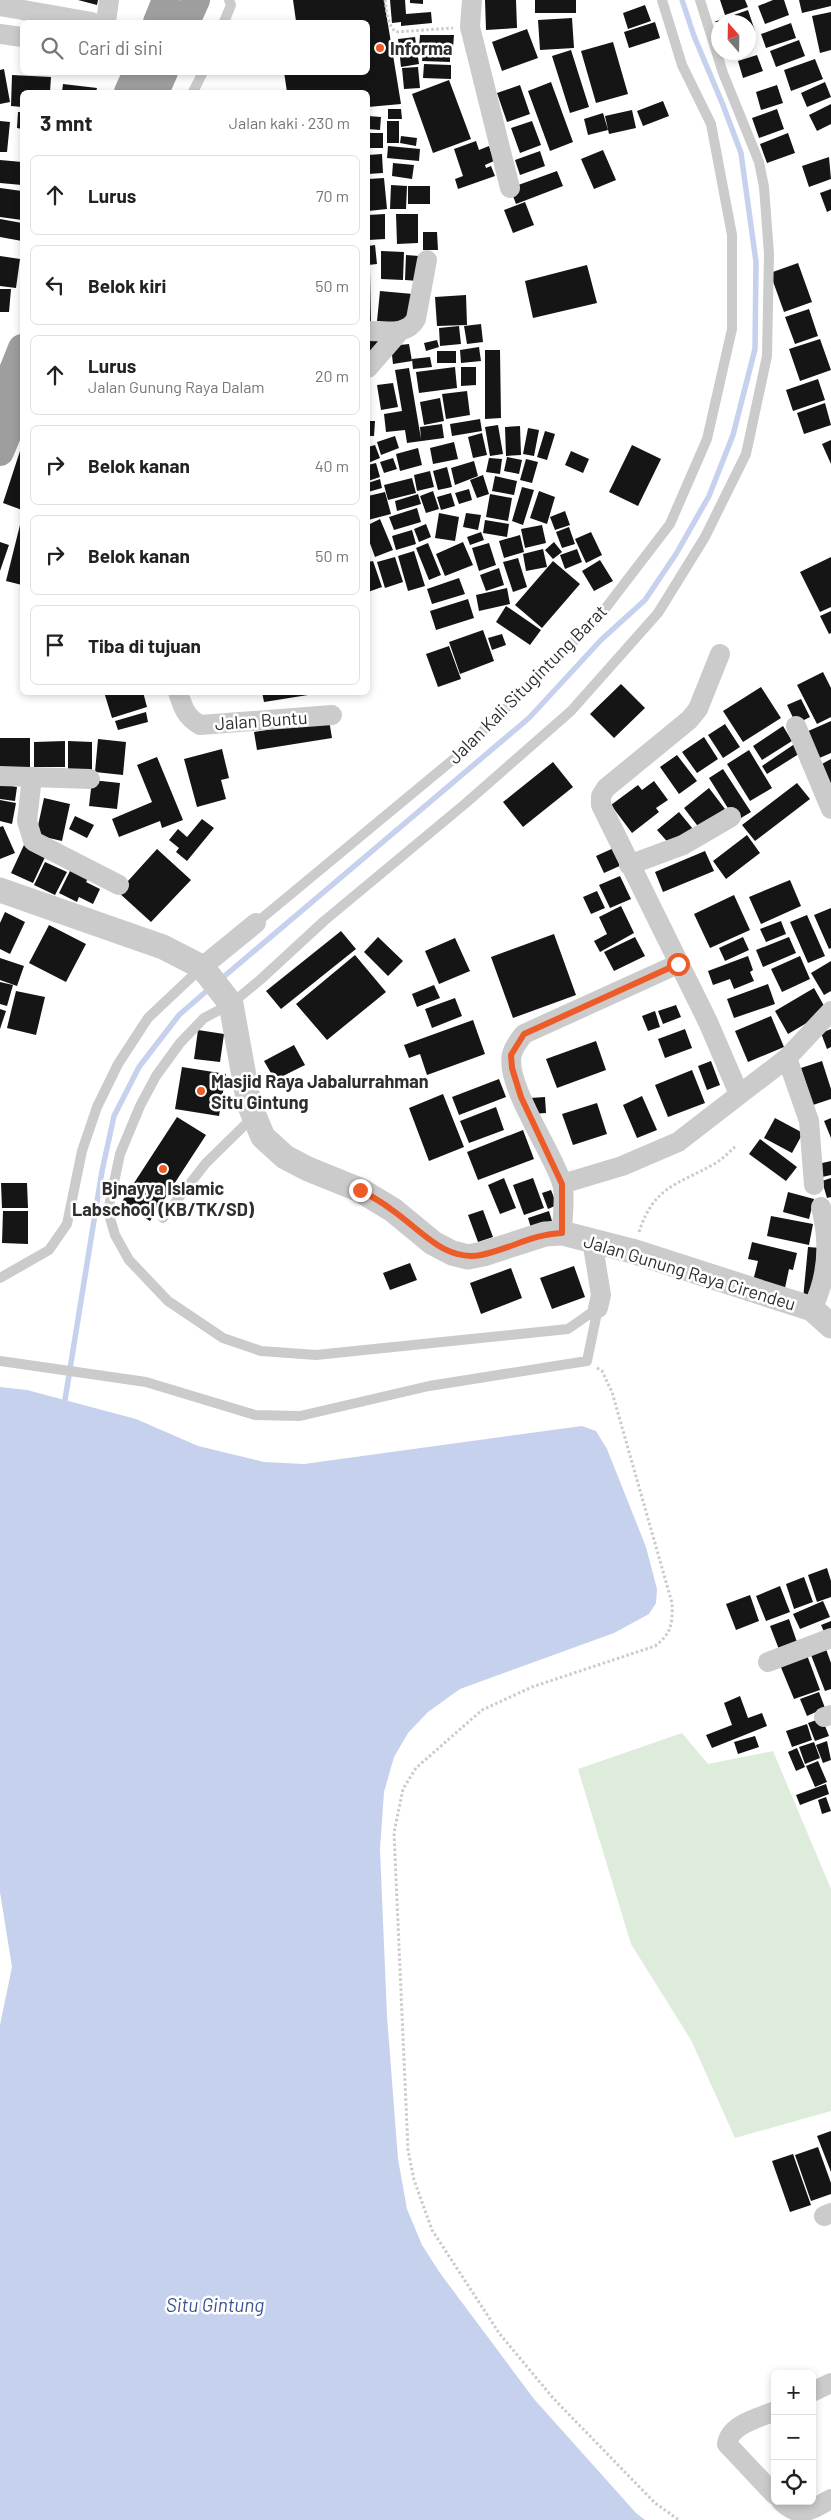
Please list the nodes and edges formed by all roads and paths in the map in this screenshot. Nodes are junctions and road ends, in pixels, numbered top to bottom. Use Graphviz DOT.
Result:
graph roads {
  1 [pos="109,0"];
  2 [pos="166,0"];
  3 [pos="196,0"];
  4 [pos="229,0"];
  5 [pos="386,0"];
  6 [pos="472,0"];
  7 [pos="662,0"];
  8 [pos="700,0"];
  9 [pos="0,6"];
  10 [pos="80,20"];
  11 [pos="106,20"];
  12 [pos="159,20"];
  13 [pos="187,20"];
  14 [pos="225,20"];
  15 [pos="470,27"];
  16 [pos="0,34"];
  17 [pos="20,37"];
  18 [pos="136,75"];
  19 [pos="163,75"];
  20 [pos="202,75"];
  21 [pos="129,90"];
  22 [pos="156,90"];
  23 [pos="194,90"];
  24 [pos="510,188"];
  25 [pos="427,260"];
  26 [pos="370,331"];
  27 [pos="400,331"];
  28 [pos="20,361"];
  29 [pos="370,366"];
  30 [pos="20,403"];
  31 [pos="11,421"];
  32 [pos="0,452"];
  33 [pos="720,654"];
  34 [pos="179,695"];
  35 [pos="332,715"];
  36 [pos="796,726"];
  37 [pos="0,776"];
  38 [pos="32,777"];
  39 [pos="90,779"];
  40 [pos="831,809"];
  41 [pos="731,817"];
  42 [pos="630,865"];
  43 [pos="119,884"];
  44 [pos="0,890"];
  45 [pos="256,923"];
  46 [pos="678,964"];
  47 [pos="204,970"];
  48 [pos="227,999"];
  49 [pos="831,1011"];
  50 [pos="787,1058"];
  51 [pos="739,1094"];
  52 [pos="253,1117"];
  53 [pos="736,1146"];
  54 [pos="562,1184"];
  55 [pos="814,1185"];
  56 [pos="821,1207"];
  57 [pos="163,1218"];
  58 [pos="562,1233"];
  59 [pos="592,1240"];
  60 [pos="632,1252"];
  61 [pos="0,1278"];
  62 [pos="598,1308"];
  63 [pos="812,1309"];
  64 [pos="831,1326"];
  65 [pos="0,1361"];
  66 [pos="587,1361"];
  67 [pos="831,1638"];
  68 [pos="768,1662"];
  69 [pos="831,2383"];
  70 [pos="816,2390"];
  71 [pos="771,2412"];
  72 [pos="771,2491"];
  73 [pos="831,2499"];
  74 [pos="785,2505"];
  75 [pos="679,2520"];
  1 -- 11 [label="street"];
  2 -- 12 [label="highway"];
  3 -- 13 [label="highway"];
  4 -- 14 [label="lane"];
  5 -- 15 [label="path"];
  6 -- 15 [label="street"];
  7 -- 45 [label="lane, Jalan Kali Situgintung Barat"];
  8 -- 48 [label="lane"];
  9 -- 10 [label="street"];
  15 -- 24 [label="street"];
  16 -- 17 [label="street"];
  18 -- 21 [label="highway"];
  19 -- 22 [label="highway"];
  20 -- 23 [label="lane"];
  25 -- 27 [label="street"];
  26 -- 27 [label="street"];
  27 -- 29 [label="street"];
  28 -- 31 [label="highway"];
  30 -- 31 [label="highway"];
  31 -- 32 [label="highway"];
  33 -- 42 [label="street"];
  34 -- 35 [label="street, Jalan Buntu"];
  36 -- 40 [label="street"];
  37 -- 38 [label="street"];
  38 -- 39 [label="street"];
  38 -- 43 [label="street"];
  41 -- 42 [label="street"];
  42 -- 46 [label="street"];
  44 -- 47 [label="street, Jalan Gunung Raya Cirendeu"];
  45 -- 47 [label="street, Jalan Kali Situgintung Barat"];
  46 -- 51 [label="street"];
  46 -- 54 [label="street"];
  47 -- 48 [label="street, Jalan Gunung Raya Cirendeu"];
  47 -- 61 [label="lane"];
  48 -- 52 [label="street, Jalan Gunung Raya Cirendeu"];
  48 -- 62 [label="lane"];
  49 -- 50 [label="street"];
  50 -- 51 [label="street"];
  50 -- 55 [label="street"];
  51 -- 54 [label="street"];
  52 -- 57 [label="lane"];
  52 -- 58 [label="street, Jalan Gunung Raya Cirendeu"];
  53 -- 60 [label="path"];
  54 -- 58 [label="street"];
  56 -- 63 [label="street"];
  58 -- 59 [label="street, Jalan Gunung Raya Cirendeu"];
  59 -- 60 [label="street, Jalan Gunung Raya Cirendeu"];
  59 -- 62 [label="street"];
  60 -- 63 [label="street, Jalan Gunung Raya Cirendeu"];
  62 -- 66 [label="lane"];
  63 -- 64 [label="street, Jalan Gunung Raya Cirendeu"];
  65 -- 66 [label="lane"];
  66 -- 75 [label="path"];
  67 -- 68 [label="street"];
  69 -- 70 [label="street"];
  71 -- 72 [label="street"];
  73 -- 74 [label="street"];
}
